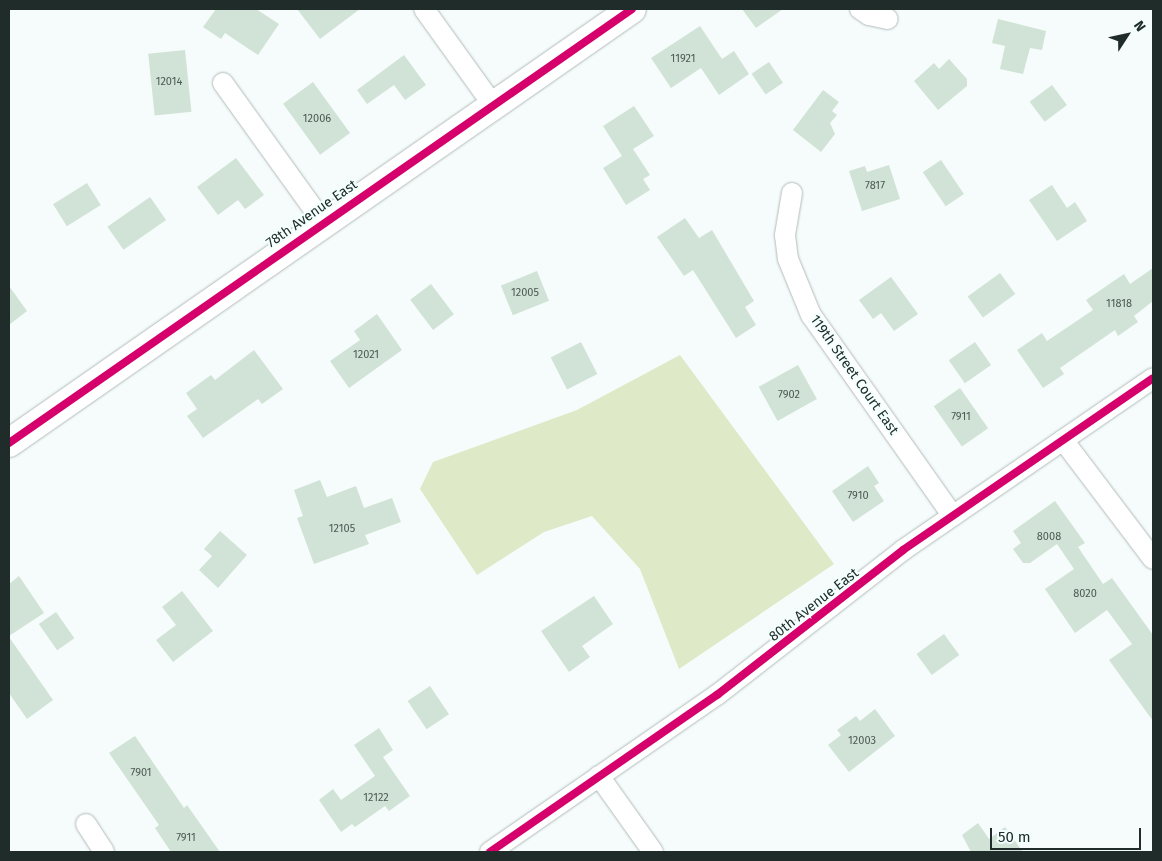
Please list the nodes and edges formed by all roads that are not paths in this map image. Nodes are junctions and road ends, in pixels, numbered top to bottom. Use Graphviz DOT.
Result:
graph roads {
  1 [pos="424,9"];
  2 [pos="632,9"];
  3 [pos="860,9"];
  4 [pos="888,19"];
  5 [pos="223,82"];
  6 [pos="492,105"];
  7 [pos="792,193"];
  8 [pos="324,222"];
  9 [pos="1153,378"];
  10 [pos="1063,440"];
  11 [pos="9,443"];
  12 [pos="952,515"];
  13 [pos="1153,559"];
  14 [pos="599,776"];
  15 [pos="86,824"];
  16 [pos="104,852"];
  17 [pos="490,852"];
  18 [pos="653,852"];
  1 -- 6 [label="street"];
  2 -- 6 [label="street, 78th Avenue East"];
  3 -- 4 [label="street"];
  5 -- 8 [label="street"];
  6 -- 8 [label="street, 78th Avenue East"];
  7 -- 12 [label="street, 119th Street Court East"];
  8 -- 11 [label="street, 78th Avenue East"];
  9 -- 10 [label="street, 80th Avenue East"];
  10 -- 12 [label="street, 80th Avenue East"];
  10 -- 13 [label="street"];
  12 -- 14 [label="street, 80th Avenue East"];
  14 -- 17 [label="street, 80th Avenue East"];
  14 -- 18 [label="street"];
  15 -- 16 [label="street"];
}
